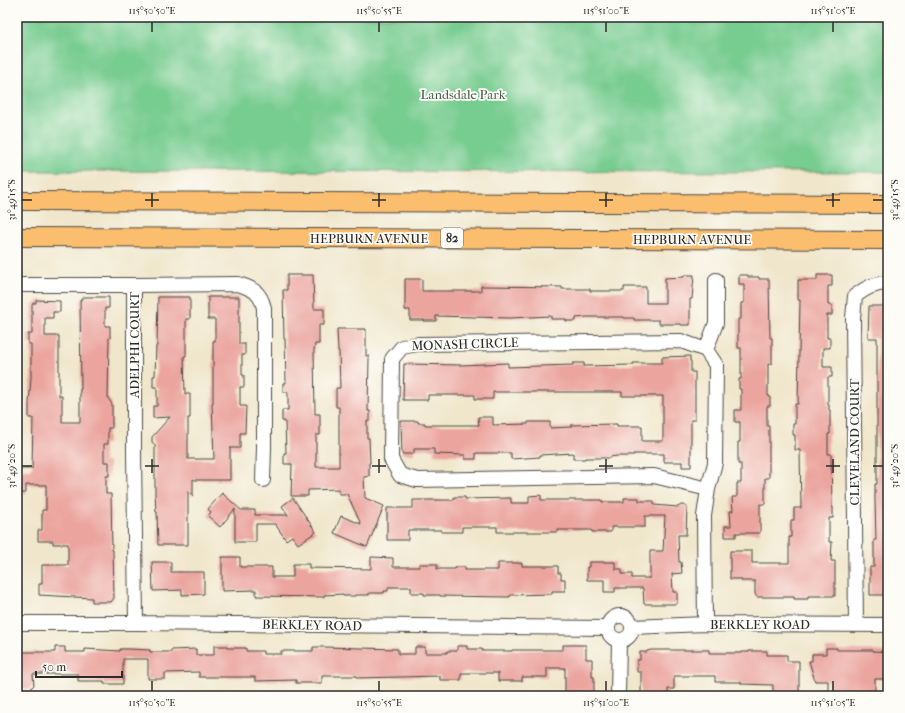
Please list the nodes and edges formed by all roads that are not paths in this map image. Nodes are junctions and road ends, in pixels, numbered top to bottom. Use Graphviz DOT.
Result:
graph roads {
  1 [pos="17,201"];
  2 [pos="888,204"];
  3 [pos="17,237"];
  4 [pos="888,240"];
  5 [pos="716,280"];
  6 [pos="17,284"];
  7 [pos="888,284"];
  8 [pos="134,285"];
  9 [pos="706,350"];
  10 [pos="263,480"];
  11 [pos="708,489"];
  12 [pos="17,623"];
  13 [pos="136,623"];
  14 [pos="705,624"];
  15 [pos="856,624"];
  16 [pos="888,625"];
  17 [pos="632,627"];
  18 [pos="608,628"];
  19 [pos="619,640"];
  20 [pos="618,696"];
  1 -- 2 [label="main road"];
  3 -- 4 [label="main road, HEPBURN AVENUE / 82"];
  5 -- 9 [label="street"];
  6 -- 8 [label="street"];
  7 -- 15 [label="street, CLEVELAND COURT"];
  8 -- 10 [label="street, ADELPHI COURT"];
  8 -- 13 [label="street, ADELPHI COURT"];
  9 -- 11 [label="street"];
  9 -- 11 [label="street, MONASH CIRCLE"];
  11 -- 14 [label="street"];
  12 -- 13 [label="street, BERKLEY ROAD"];
  13 -- 18 [label="street, BERKLEY ROAD"];
  14 -- 15 [label="street, BERKLEY ROAD"];
  14 -- 17 [label="street, BERKLEY ROAD"];
  15 -- 16 [label="street, BERKLEY ROAD"];
  17 -- 18 [label="street"];
  17 -- 19 [label="street"];
  18 -- 19 [label="street"];
  19 -- 20 [label="street"];
}
